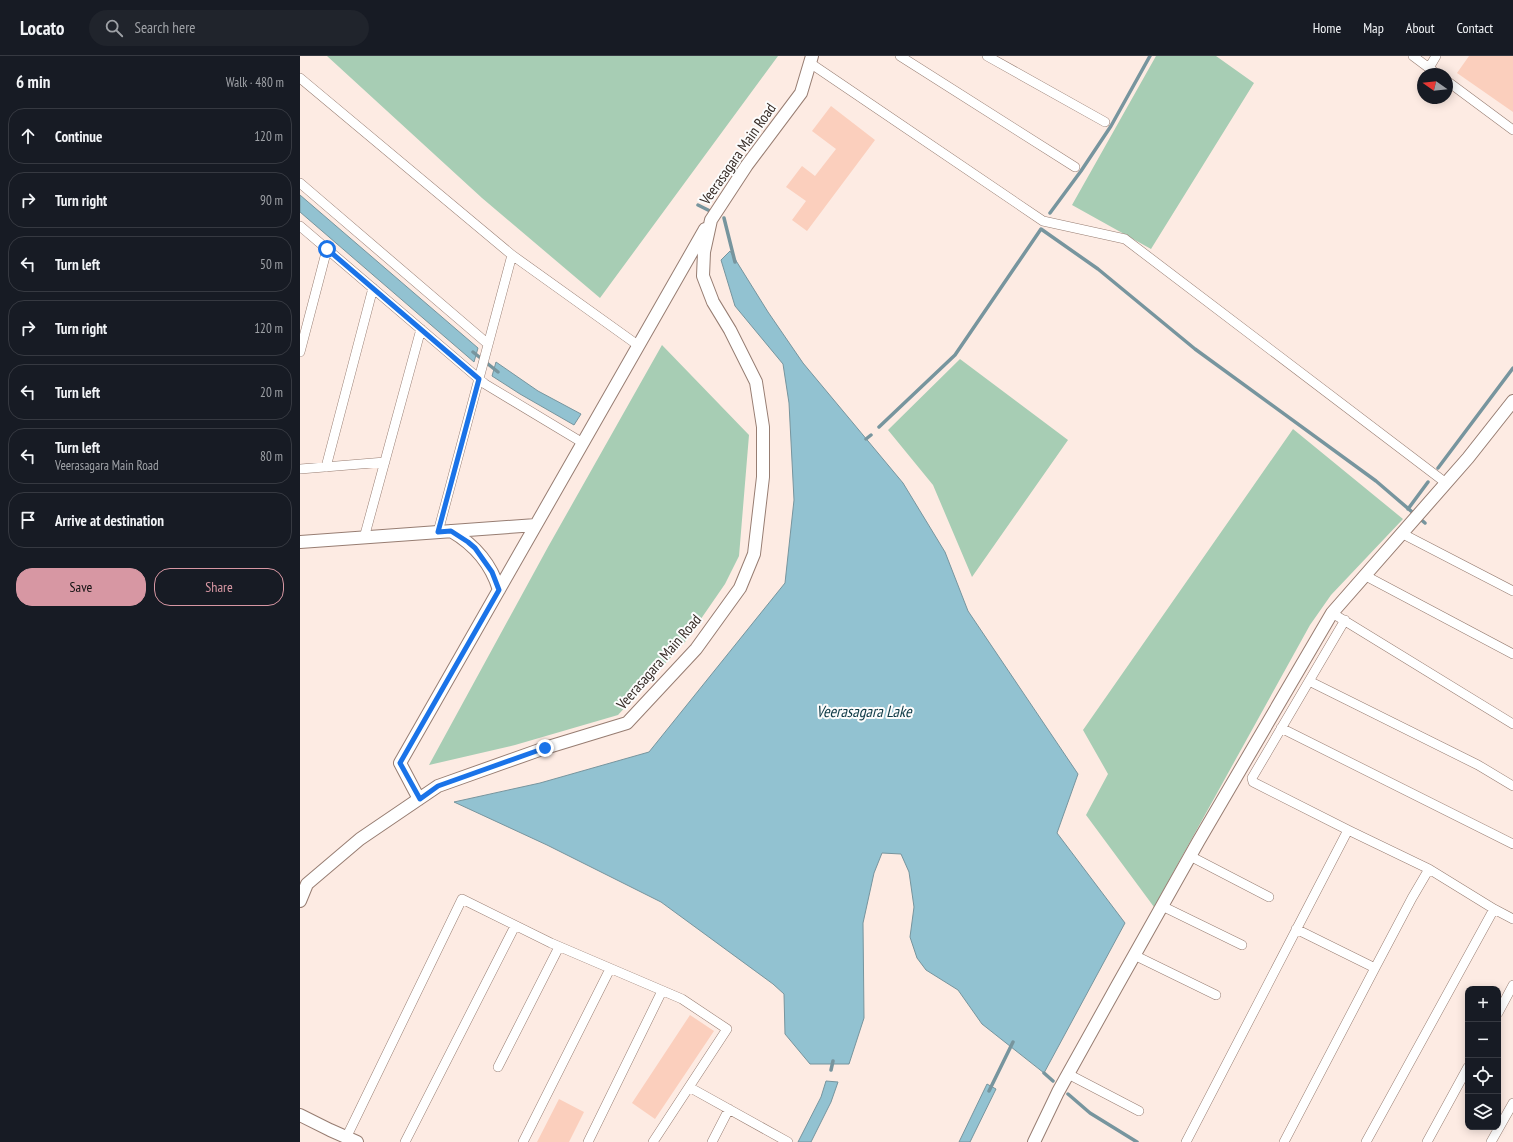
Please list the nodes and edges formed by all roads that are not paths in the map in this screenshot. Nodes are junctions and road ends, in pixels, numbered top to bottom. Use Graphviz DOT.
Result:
graph roads {
  1 [pos="900,56"];
  2 [pos="987,56"];
  3 [pos="1413,56"];
  4 [pos="1436,56"];
  5 [pos="811,59"];
  6 [pos="1429,68"];
  7 [pos="300,78"];
  8 [pos="1453,85"];
  9 [pos="1104,122"];
  10 [pos="1513,130"];
  11 [pos="1075,167"];
  12 [pos="300,183"];
  13 [pos="711,220"];
  14 [pos="300,226"];
  15 [pos="327,249"];
  16 [pos="512,255"];
  17 [pos="373,288"];
  18 [pos="421,329"];
  19 [pos="639,346"];
  20 [pos="487,348"];
  21 [pos="300,352"];
  22 [pos="479,379"];
  23 [pos="1513,401"];
  24 [pos="583,443"];
  25 [pos="385,462"];
  26 [pos="326,467"];
  27 [pos="300,469"];
  28 [pos="1446,483"];
  29 [pos="536,525"];
  30 [pos="451,531"];
  31 [pos="438,532"];
  32 [pos="1401,534"];
  33 [pos="364,538"];
  34 [pos="300,542"];
  35 [pos="1364,574"];
  36 [pos="499,590"];
  37 [pos="1513,590"];
  38 [pos="1332,613"];
  39 [pos="1345,620"];
  40 [pos="1513,654"];
  41 [pos="1309,681"];
  42 [pos="1513,724"];
  43 [pos="1281,728"];
  44 [pos="1513,786"];
  45 [pos="420,799"];
  46 [pos="1348,830"];
  47 [pos="1513,844"];
  48 [pos="1190,856"];
  49 [pos="1429,870"];
  50 [pos="1270,897"];
  51 [pos="300,901"];
  52 [pos="1162,906"];
  53 [pos="1494,909"];
  54 [pos="1513,919"];
  55 [pos="515,926"];
  56 [pos="1296,929"];
  57 [pos="1242,945"];
  58 [pos="558,947"];
  59 [pos="1134,954"];
  60 [pos="1375,968"];
  61 [pos="610,969"];
  62 [pos="1513,985"];
  63 [pos="662,991"];
  64 [pos="1216,995"];
  65 [pos="1501,1007"];
  66 [pos="498,1067"];
  67 [pos="1465,1072"];
  68 [pos="1068,1074"];
  69 [pos="689,1087"];
  70 [pos="1513,1103"];
  71 [pos="729,1109"];
  72 [pos="1139,1111"];
  73 [pos="300,1115"];
  74 [pos="351,1140"];
  75 [pos="405,1142"];
  76 [pos="523,1142"];
  77 [pos="588,1142"];
  78 [pos="653,1142"];
  79 [pos="712,1142"];
  80 [pos="788,1142"];
  81 [pos="1034,1142"];
  82 [pos="1186,1142"];
  83 [pos="1284,1142"];
  84 [pos="1366,1142"];
  85 [pos="1427,1142"];
  86 [pos="1491,1142"];
  1 -- 11 [label="street"];
  2 -- 9 [label="street"];
  3 -- 6 [label="street"];
  4 -- 6 [label="street"];
  5 -- 13 [label="street, Veerasagara Main Road"];
  5 -- 28 [label="street"];
  7 -- 16 [label="street"];
  8 -- 10 [label="street"];
  12 -- 20 [label="street"];
  13 -- 19 [label="street"];
  13 -- 45 [label="street, Veerasagara Main Road"];
  14 -- 15 [label="street"];
  15 -- 17 [label="street"];
  15 -- 21 [label="street"];
  16 -- 19 [label="street"];
  16 -- 20 [label="street"];
  17 -- 18 [label="street"];
  17 -- 26 [label="street"];
  18 -- 22 [label="street"];
  18 -- 25 [label="street"];
  19 -- 24 [label="street"];
  20 -- 22 [label="street"];
  22 -- 24 [label="street"];
  22 -- 31 [label="street"];
  23 -- 28 [label="street"];
  24 -- 29 [label="street"];
  25 -- 26 [label="street"];
  25 -- 33 [label="street"];
  26 -- 27 [label="street"];
  28 -- 32 [label="street"];
  29 -- 30 [label="street"];
  29 -- 36 [label="street"];
  30 -- 31 [label="street"];
  30 -- 36 [label="street"];
  31 -- 33 [label="street"];
  32 -- 35 [label="street"];
  32 -- 37 [label="street"];
  33 -- 34 [label="street"];
  35 -- 38 [label="street"];
  35 -- 40 [label="street"];
  36 -- 45 [label="street"];
  38 -- 39 [label="street"];
  38 -- 48 [label="street"];
  39 -- 41 [label="street"];
  39 -- 42 [label="street"];
  41 -- 43 [label="street"];
  41 -- 44 [label="street"];
  43 -- 46 [label="street"];
  43 -- 47 [label="street"];
  45 -- 51 [label="street, Veerasagara Main Road"];
  46 -- 49 [label="street"];
  46 -- 56 [label="street"];
  48 -- 50 [label="street"];
  48 -- 52 [label="street"];
  49 -- 53 [label="street"];
  49 -- 60 [label="street"];
  52 -- 57 [label="street"];
  52 -- 59 [label="street"];
  53 -- 54 [label="street"];
  53 -- 84 [label="street"];
  55 -- 58 [label="street"];
  55 -- 74 [label="street"];
  55 -- 75 [label="street"];
  56 -- 60 [label="street"];
  56 -- 82 [label="street"];
  58 -- 61 [label="street"];
  58 -- 66 [label="street"];
  59 -- 64 [label="street"];
  59 -- 68 [label="street"];
  60 -- 83 [label="street"];
  61 -- 63 [label="street"];
  61 -- 76 [label="street"];
  62 -- 65 [label="street"];
  63 -- 69 [label="street"];
  63 -- 77 [label="street"];
  67 -- 85 [label="street"];
  68 -- 72 [label="street"];
  68 -- 81 [label="street"];
  69 -- 71 [label="street"];
  69 -- 78 [label="street"];
  70 -- 86 [label="street"];
  71 -- 79 [label="street"];
  71 -- 80 [label="street"];
  73 -- 74 [label="street"];
}
